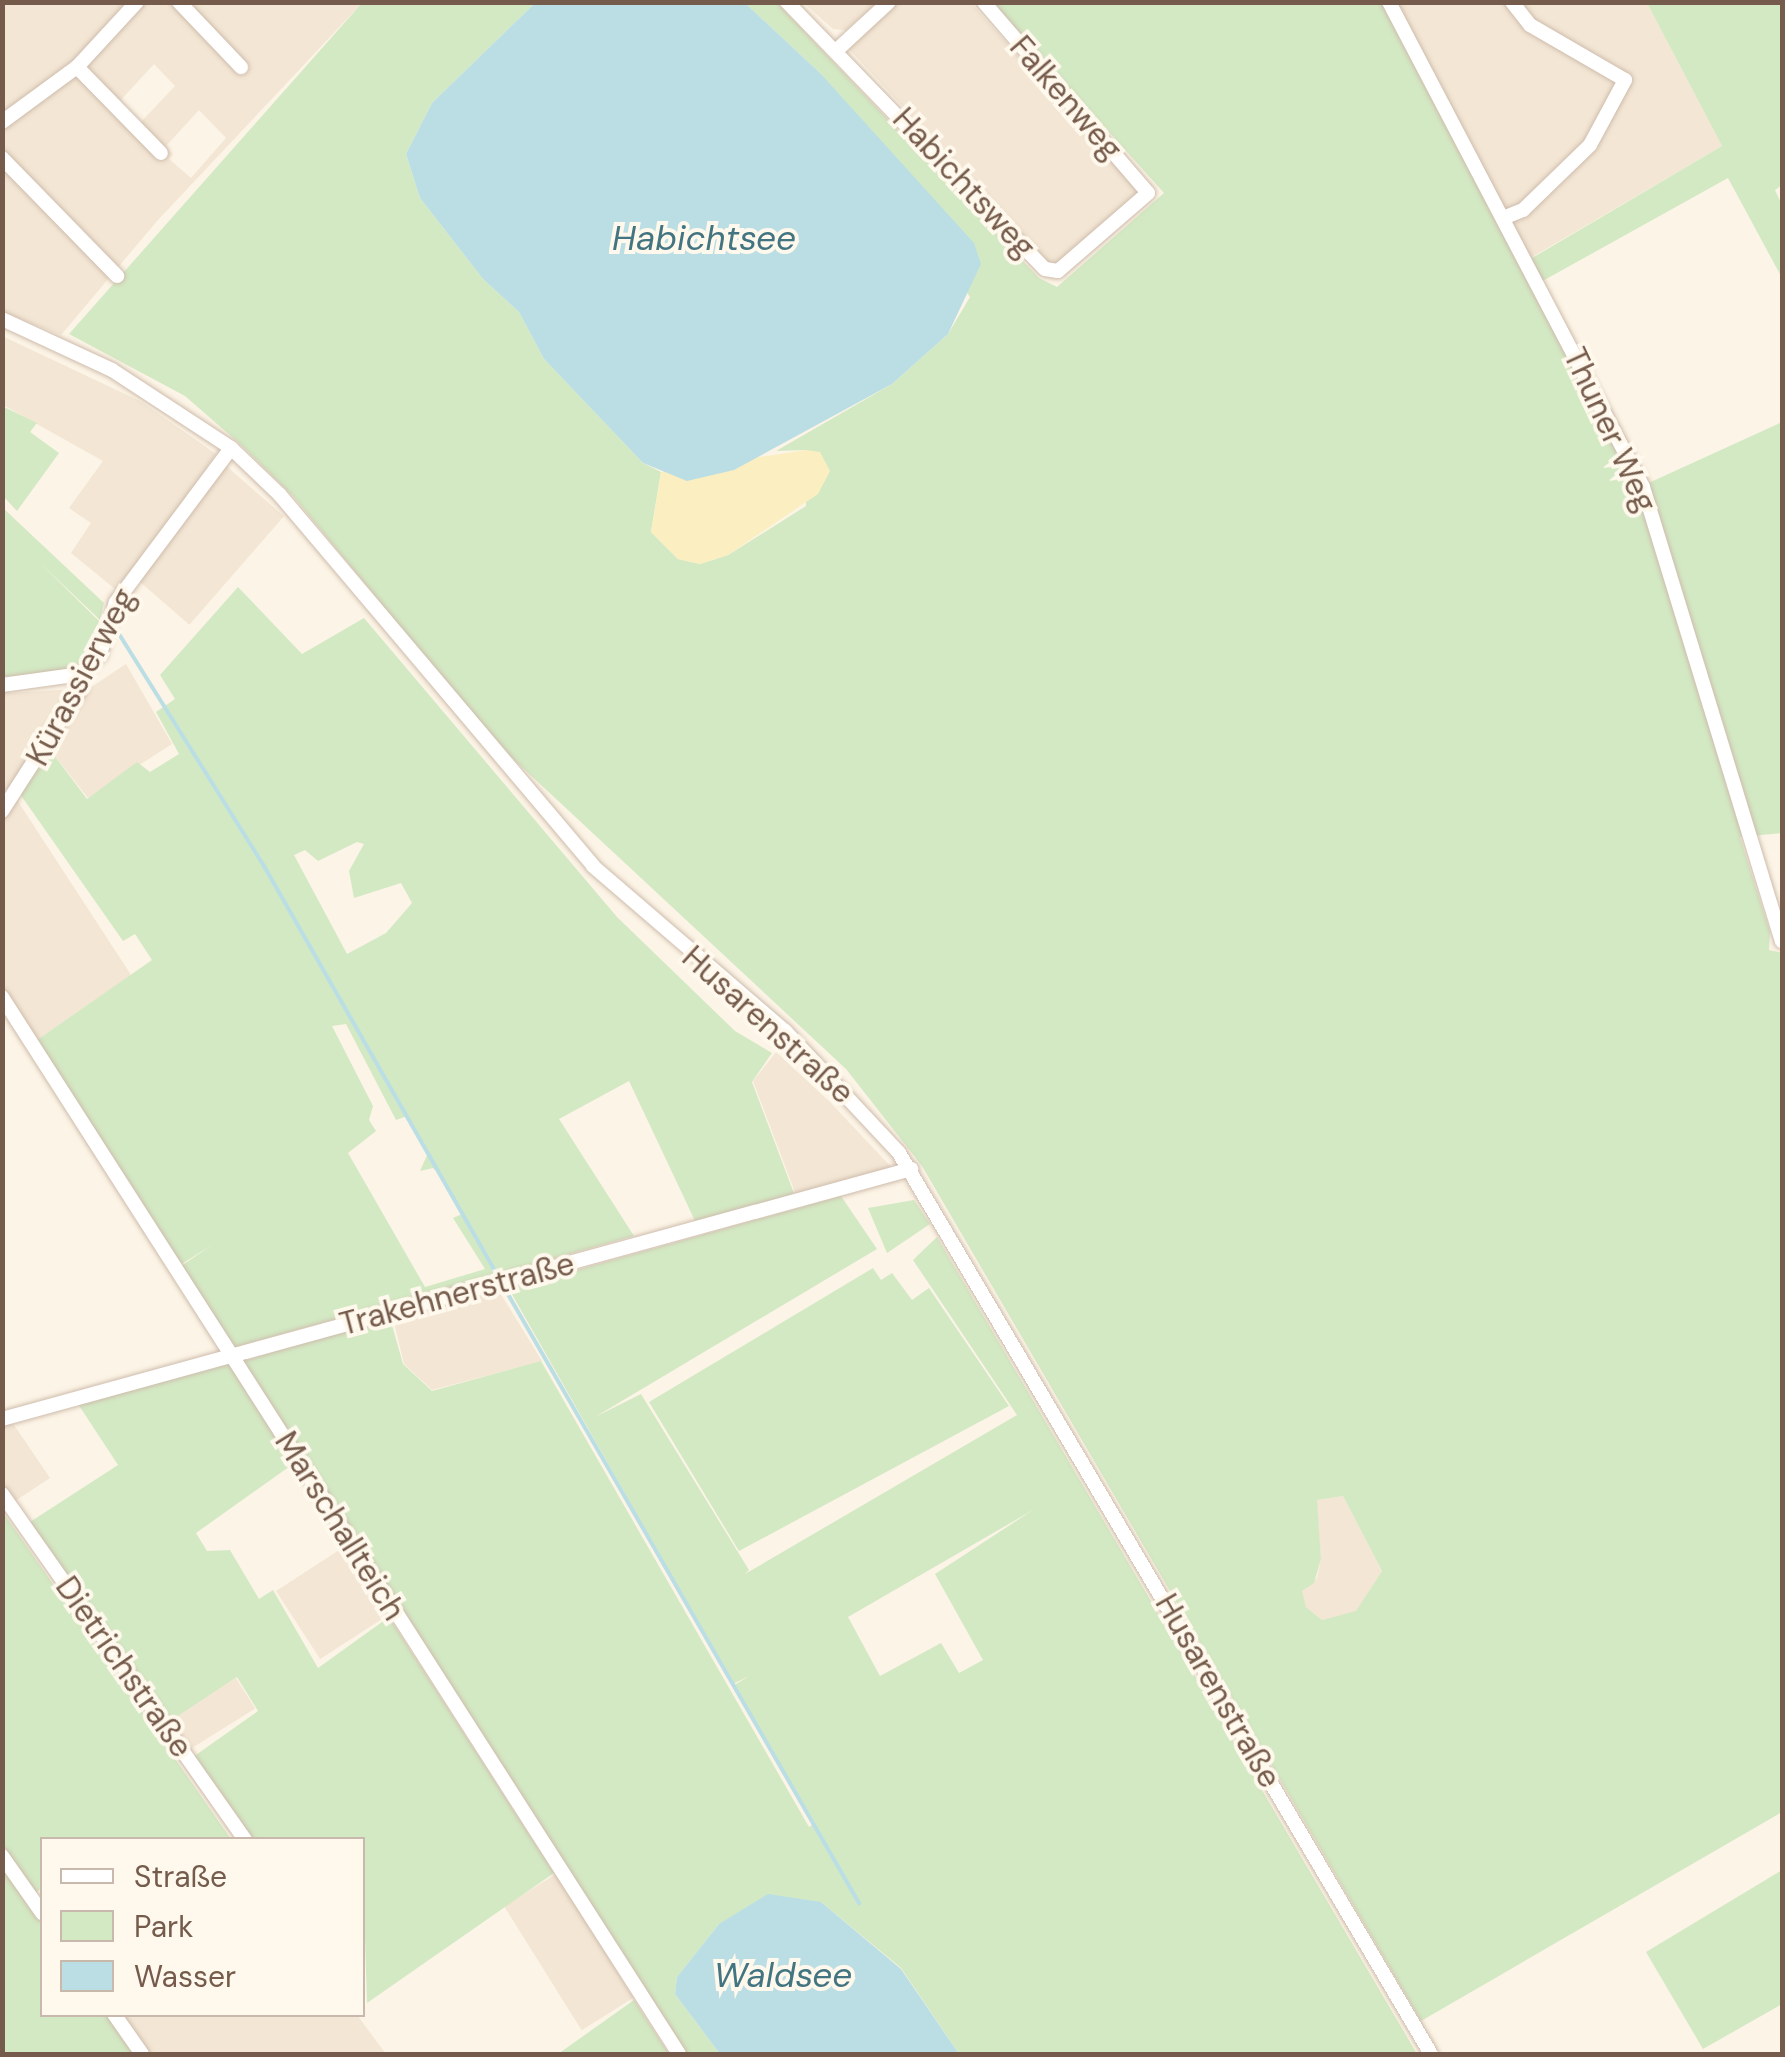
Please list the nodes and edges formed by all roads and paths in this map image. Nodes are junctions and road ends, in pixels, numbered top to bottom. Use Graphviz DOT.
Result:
graph roads {
  1 [pos="137,2"];
  2 [pos="179,2"];
  3 [pos="787,2"];
  4 [pos="889,2"];
  5 [pos="984,2"];
  6 [pos="1389,2"];
  7 [pos="1512,2"];
  8 [pos="838,49"];
  9 [pos="77,67"];
  10 [pos="242,67"];
  11 [pos="2,122"];
  12 [pos="161,153"];
  13 [pos="2,158"];
  14 [pos="1148,193"];
  15 [pos="1503,218"];
  16 [pos="117,276"];
  17 [pos="3,321"];
  18 [pos="231,448"];
  19 [pos="81,674"];
  20 [pos="2,685"];
  21 [pos="2,811"];
  22 [pos="1782,941"];
  23 [pos="2,997"];
  24 [pos="911,1170"];
  25 [pos="232,1355"];
  26 [pos="2,1419"];
  27 [pos="2,1494"];
  28 [pos="243,1837"];
  29 [pos="2,1856"];
  30 [pos="40,1910"];
  31 [pos="116,2017"];
  32 [pos="142,2054"];
  33 [pos="679,2054"];
  34 [pos="1432,2054"];
  1 -- 9 [label="street"];
  2 -- 10 [label="street"];
  3 -- 8 [label="street, Habichtsweg"];
  4 -- 8 [label="street"];
  5 -- 14 [label="street, Falkenweg"];
  6 -- 15 [label="street, Thuner Weg"];
  7 -- 15 [label="street"];
  8 -- 14 [label="street, Habichtsweg"];
  9 -- 11 [label="street"];
  9 -- 12 [label="street"];
  13 -- 16 [label="street"];
  15 -- 22 [label="street, Thuner Weg"];
  17 -- 18 [label="street, Husarenstraße"];
  18 -- 19 [label="street, Kürassierweg"];
  18 -- 24 [label="street, Husarenstraße"];
  19 -- 20 [label="street"];
  19 -- 21 [label="street, Kürassierweg"];
  23 -- 25 [label="street, Marschallteich"];
  24 -- 25 [label="street, Trakehnerstraße"];
  24 -- 34 [label="street, Husarenstraße"];
  25 -- 26 [label="street, Trakehnerstraße"];
  25 -- 33 [label="street, Marschallteich"];
  27 -- 28 [label="street, Dietrichstraße"];
  29 -- 30 [label="street"];
  31 -- 32 [label="street"];
}
